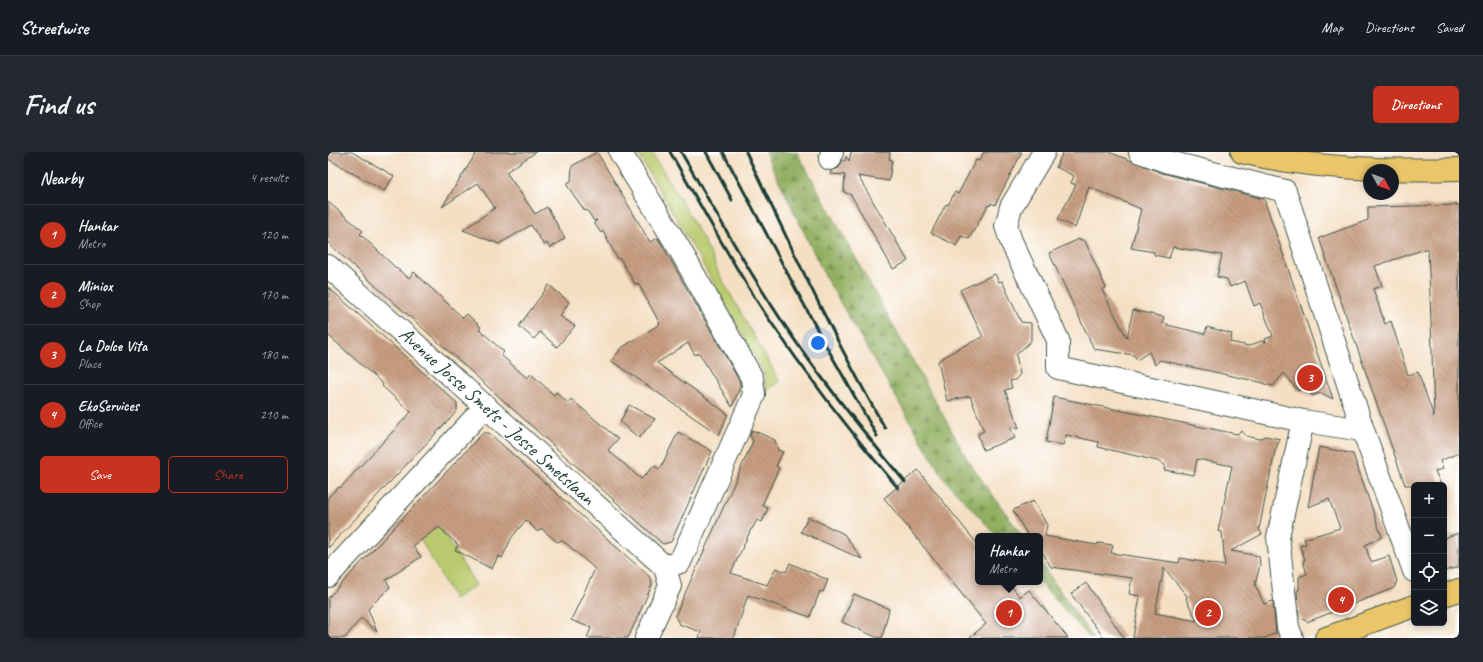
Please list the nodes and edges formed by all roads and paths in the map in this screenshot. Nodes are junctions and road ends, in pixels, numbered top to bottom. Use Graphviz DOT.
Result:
graph roads {
  1 [pos="620,152"];
  2 [pos="1044,152"];
  3 [pos="1140,152"];
  4 [pos="1242,152"];
  5 [pos="1459,169"];
  6 [pos="328,266"];
  7 [pos="486,406"];
  8 [pos="1304,421"];
  9 [pos="1363,430"];
  10 [pos="1411,563"];
  11 [pos="666,567"];
  12 [pos="328,576"];
  13 [pos="1459,590"];
  14 [pos="1447,594"];
  15 [pos="1411,607"];
  16 [pos="646,638"];
  17 [pos="1292,638"];
  18 [pos="1326,638"];
  1 -- 11 [label="street"];
  2 -- 8 [label="street"];
  3 -- 9 [label="street"];
  4 -- 5 [label="main road"];
  6 -- 7 [label="street, Avenue Josse Smets - Josse Smetslaan"];
  7 -- 11 [label="street, Avenue Josse Smets - Josse Smetslaan"];
  7 -- 12 [label="street"];
  8 -- 9 [label="street"];
  8 -- 17 [label="street"];
  9 -- 10 [label="street"];
  11 -- 16 [label="street"];
  13 -- 14 [label="main road"];
  15 -- 18 [label="main road"];
}
